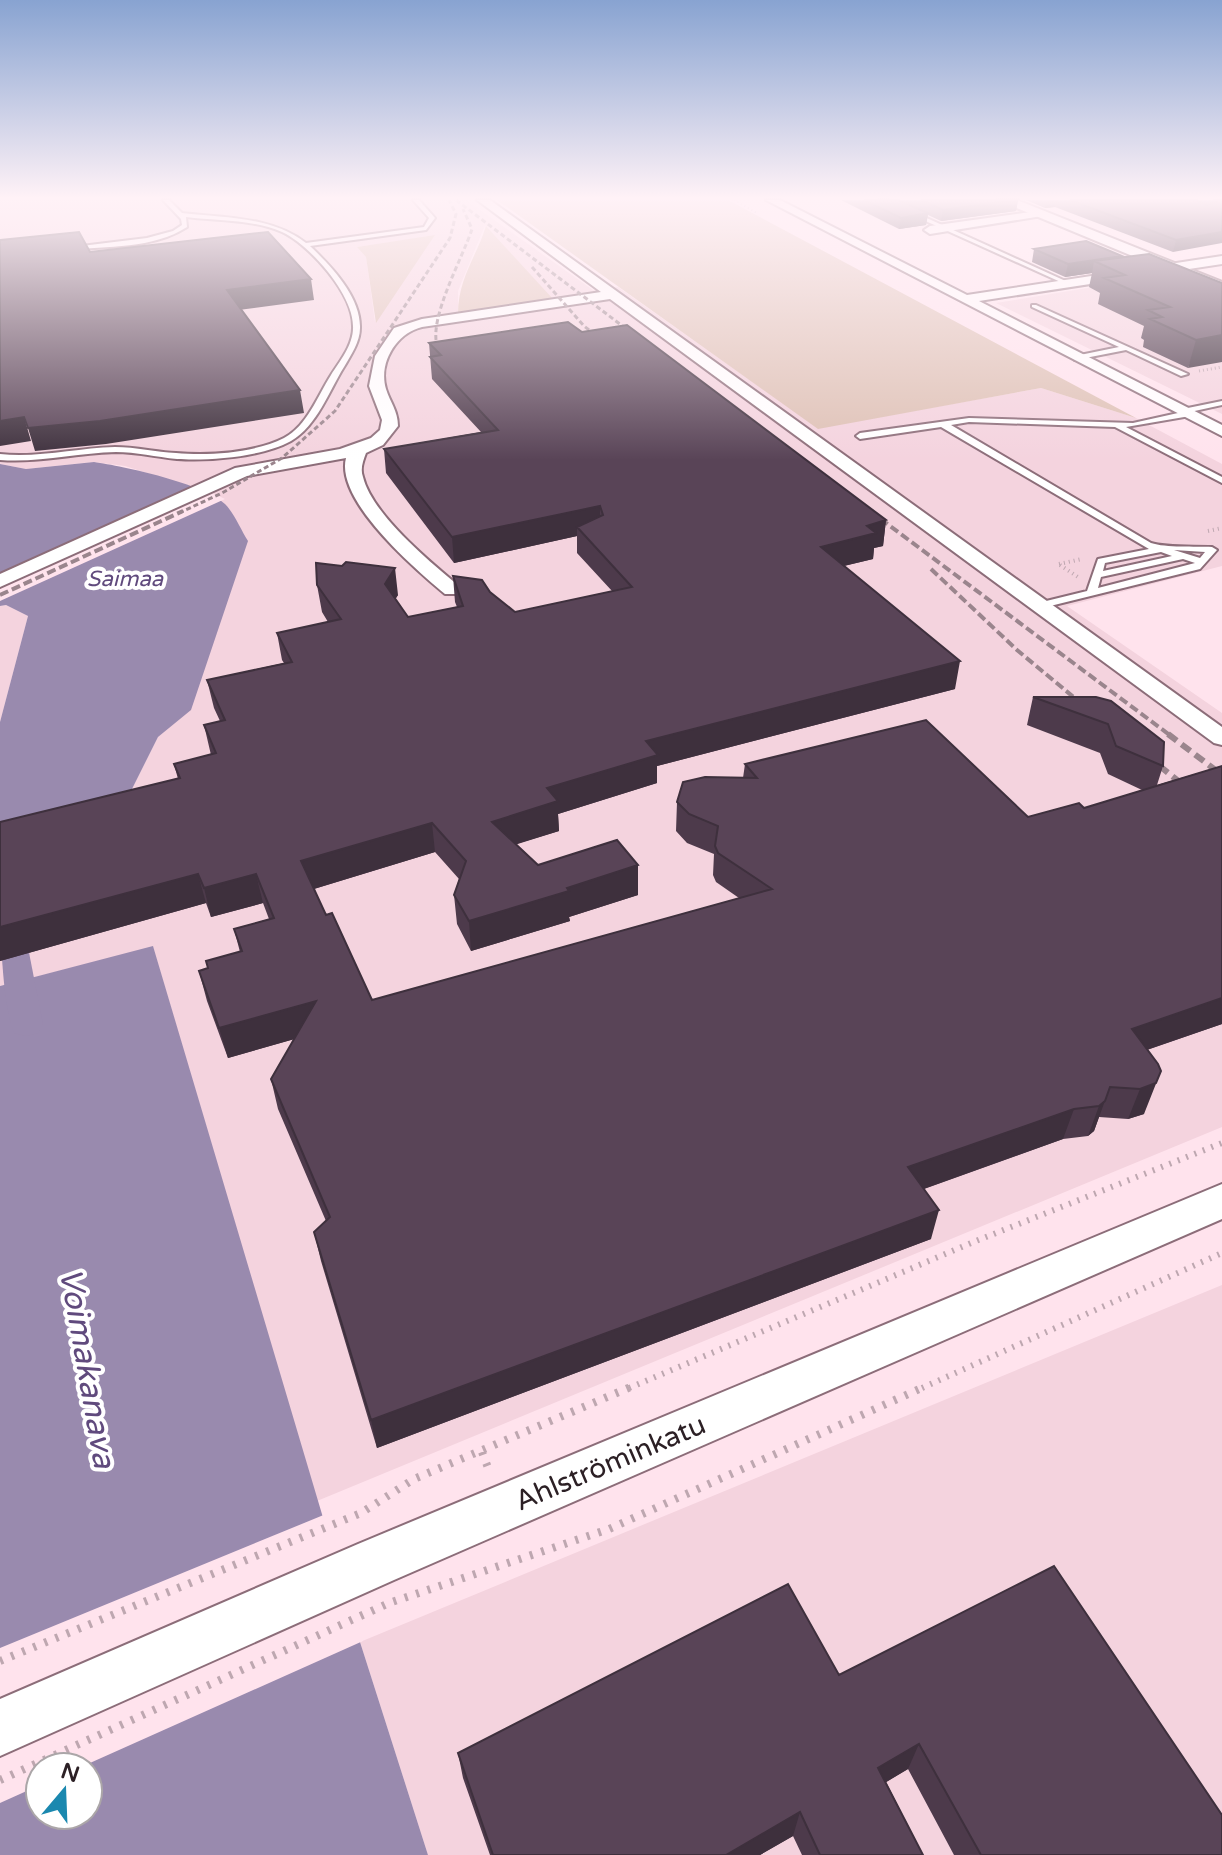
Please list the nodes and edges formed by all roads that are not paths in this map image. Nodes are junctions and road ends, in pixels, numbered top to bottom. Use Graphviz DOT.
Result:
graph roads {
  1 [pos="339,287"];
  2 [pos="600,287"];
  3 [pos="942,287"];
  4 [pos="1044,287"];
  5 [pos="611,295"];
  6 [pos="966,299"];
  7 [pos="1034,306"];
  8 [pos="1126,348"];
  9 [pos="1078,358"];
  10 [pos="1184,374"];
  11 [pos="1222,403"];
  12 [pos="1184,413"];
  13 [pos="941,423"];
  14 [pos="1114,425"];
  15 [pos="1222,431"];
  16 [pos="860,436"];
  17 [pos="359,449"];
  18 [pos="0,457"];
  19 [pos="1222,480"];
  20 [pos="1217,548"];
  21 [pos="1161,549"];
  22 [pos="1184,556"];
  23 [pos="1202,562"];
  24 [pos="1097,575"];
  25 [pos="0,581"];
  26 [pos="452,590"];
  27 [pos="1092,592"];
  28 [pos="1038,606"];
  29 [pos="1222,738"];
  30 [pos="1222,1201"];
  31 [pos="0,1728"];
  1 -- 18 [label="lane"];
  2 -- 5 [label="street"];
  3 -- 6 [label="street"];
  4 -- 6 [label="street"];
  5 -- 17 [label="street"];
  5 -- 28 [label="street"];
  6 -- 9 [label="street"];
  7 -- 8 [label="lane"];
  8 -- 9 [label="lane"];
  8 -- 10 [label="lane"];
  9 -- 12 [label="street"];
  11 -- 12 [label="lane"];
  12 -- 14 [label="lane"];
  12 -- 15 [label="street"];
  13 -- 14 [label="lane"];
  13 -- 16 [label="lane"];
  13 -- 21 [label="lane"];
  14 -- 19 [label="lane"];
  17 -- 25 [label="street"];
  17 -- 26 [label="street"];
  20 -- 21 [label="lane"];
  20 -- 22 [label="lane"];
  20 -- 23 [label="lane"];
  21 -- 22 [label="lane"];
  21 -- 24 [label="lane"];
  22 -- 23 [label="lane"];
  22 -- 24 [label="lane"];
  23 -- 27 [label="lane"];
  24 -- 27 [label="lane"];
  27 -- 28 [label="lane"];
  28 -- 29 [label="street"];
  30 -- 31 [label="street, Ahlströminkatu"];
}
